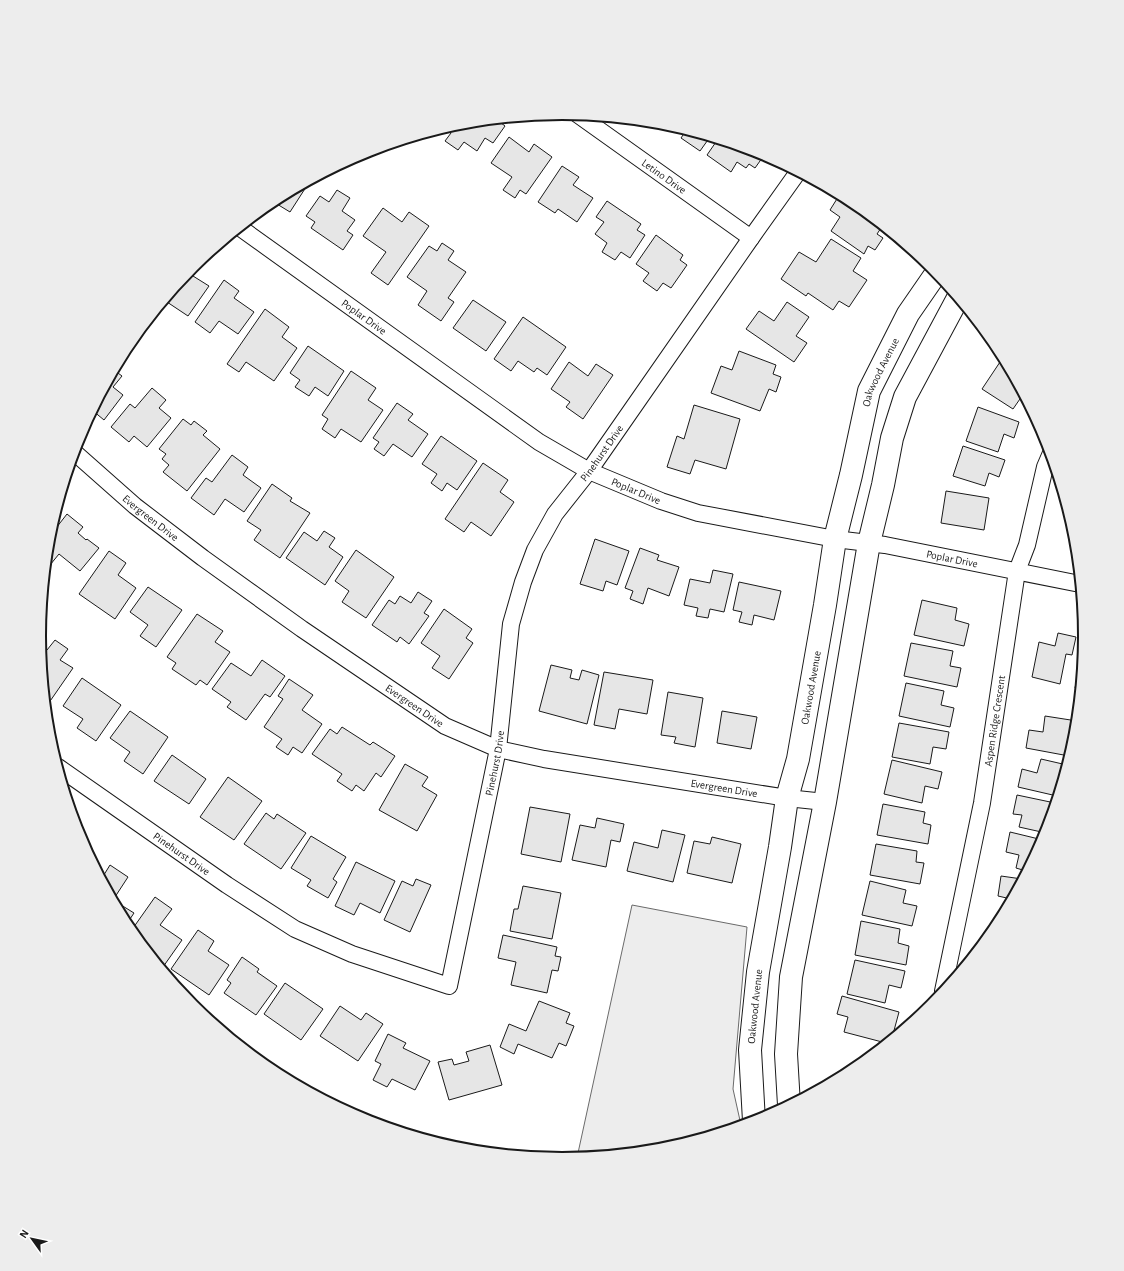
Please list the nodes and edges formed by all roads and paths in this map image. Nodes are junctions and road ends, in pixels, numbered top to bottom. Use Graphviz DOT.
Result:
graph roads {
  1 [pos="586,121"];
  2 [pos="795,176"];
  3 [pos="243,230"];
  4 [pos="751,238"];
  5 [pos="933,277"];
  6 [pos="956,302"];
  7 [pos="78,456"];
  8 [pos="1047,461"];
  9 [pos="589,471"];
  10 [pos="835,538"];
  11 [pos="869,543"];
  12 [pos="1018,571"];
  13 [pos="1075,583"];
  14 [pos="498,749"];
  15 [pos="65,772"];
  16 [pos="787,798"];
  17 [pos="825,802"];
  18 [pos="945,981"];
  19 [pos="789,1099"];
  20 [pos="754,1114"];
  1 -- 4 [label="street, Letino Drive"];
  2 -- 4 [label="street, Pinehurst Drive"];
  3 -- 9 [label="street, Poplar Drive"];
  4 -- 9 [label="street, Pinehurst Drive"];
  5 -- 10 [label="street, Oakwood Avenue"];
  6 -- 11 [label="street"];
  7 -- 14 [label="street, Evergreen Drive"];
  8 -- 12 [label="street, Aspen Ridge Crescent"];
  9 -- 10 [label="street, Poplar Drive"];
  9 -- 14 [label="street, Pinehurst Drive"];
  10 -- 11 [label="street, Poplar Drive"];
  10 -- 16 [label="street, Oakwood Avenue"];
  11 -- 12 [label="street, Poplar Drive"];
  11 -- 17 [label="street"];
  12 -- 13 [label="street, Poplar Drive"];
  12 -- 18 [label="street, Aspen Ridge Crescent"];
  14 -- 15 [label="street, Pinehurst Drive"];
  14 -- 16 [label="street, Evergreen Drive"];
  16 -- 17 [label="street, Evergreen Drive"];
  16 -- 20 [label="street, Oakwood Avenue"];
  17 -- 19 [label="street"];
}
